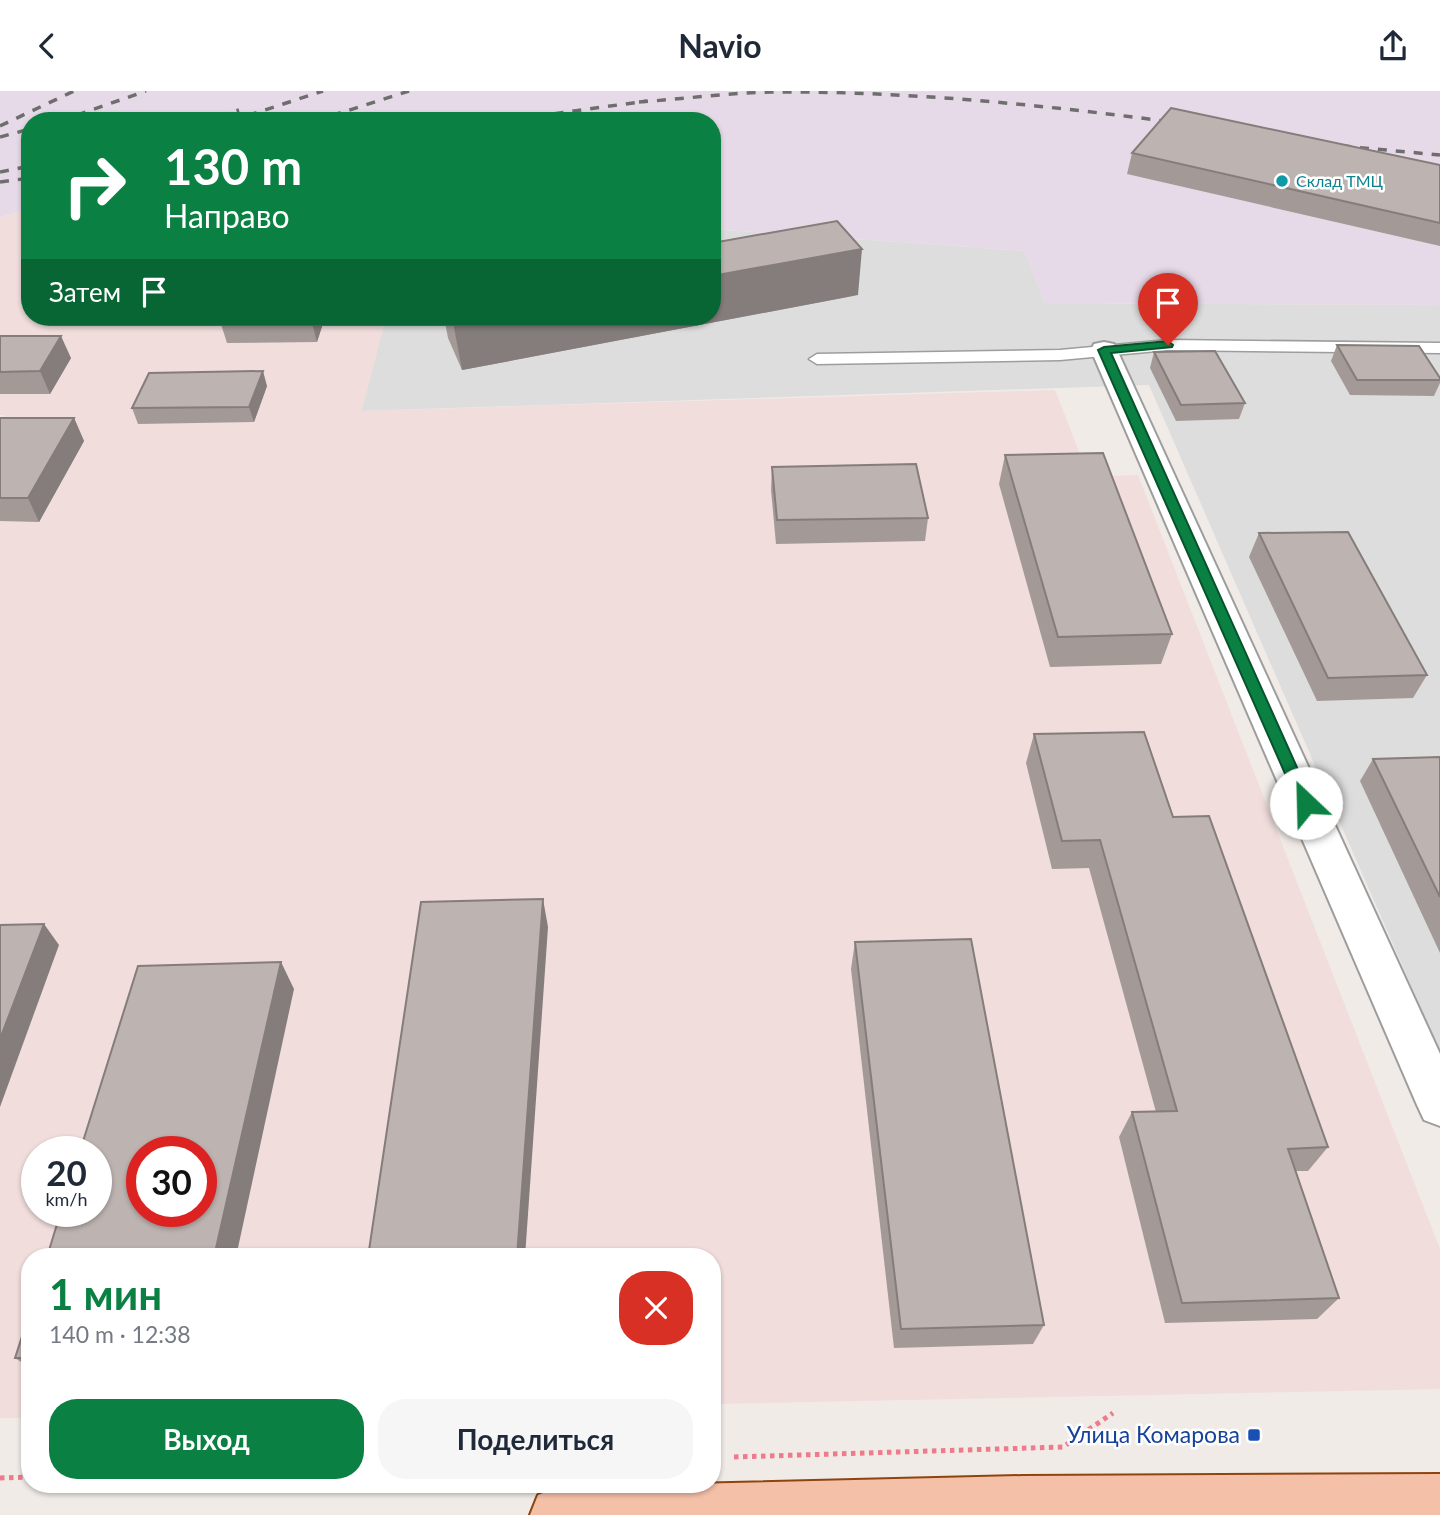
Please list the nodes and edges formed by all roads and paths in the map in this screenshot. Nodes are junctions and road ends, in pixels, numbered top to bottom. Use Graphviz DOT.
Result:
graph roads {
  1 [pos="1440,348"];
  2 [pos="1104,350"];
  3 [pos="817,359"];
  4 [pos="1440,1105"];
  5 [pos="1113,1413"];
  6 [pos="726,1457"];
  7 [pos="21,1477"];
  8 [pos="0,1478"];
  9 [pos="1440,1502"];
  10 [pos="558,1515"];
  1 -- 2 [label="lane"];
  2 -- 3 [label="lane"];
  2 -- 4 [label="street"];
  5 -- 6 [label="path"];
  7 -- 8 [label="path"];
  9 -- 10 [label="main road"];
}
